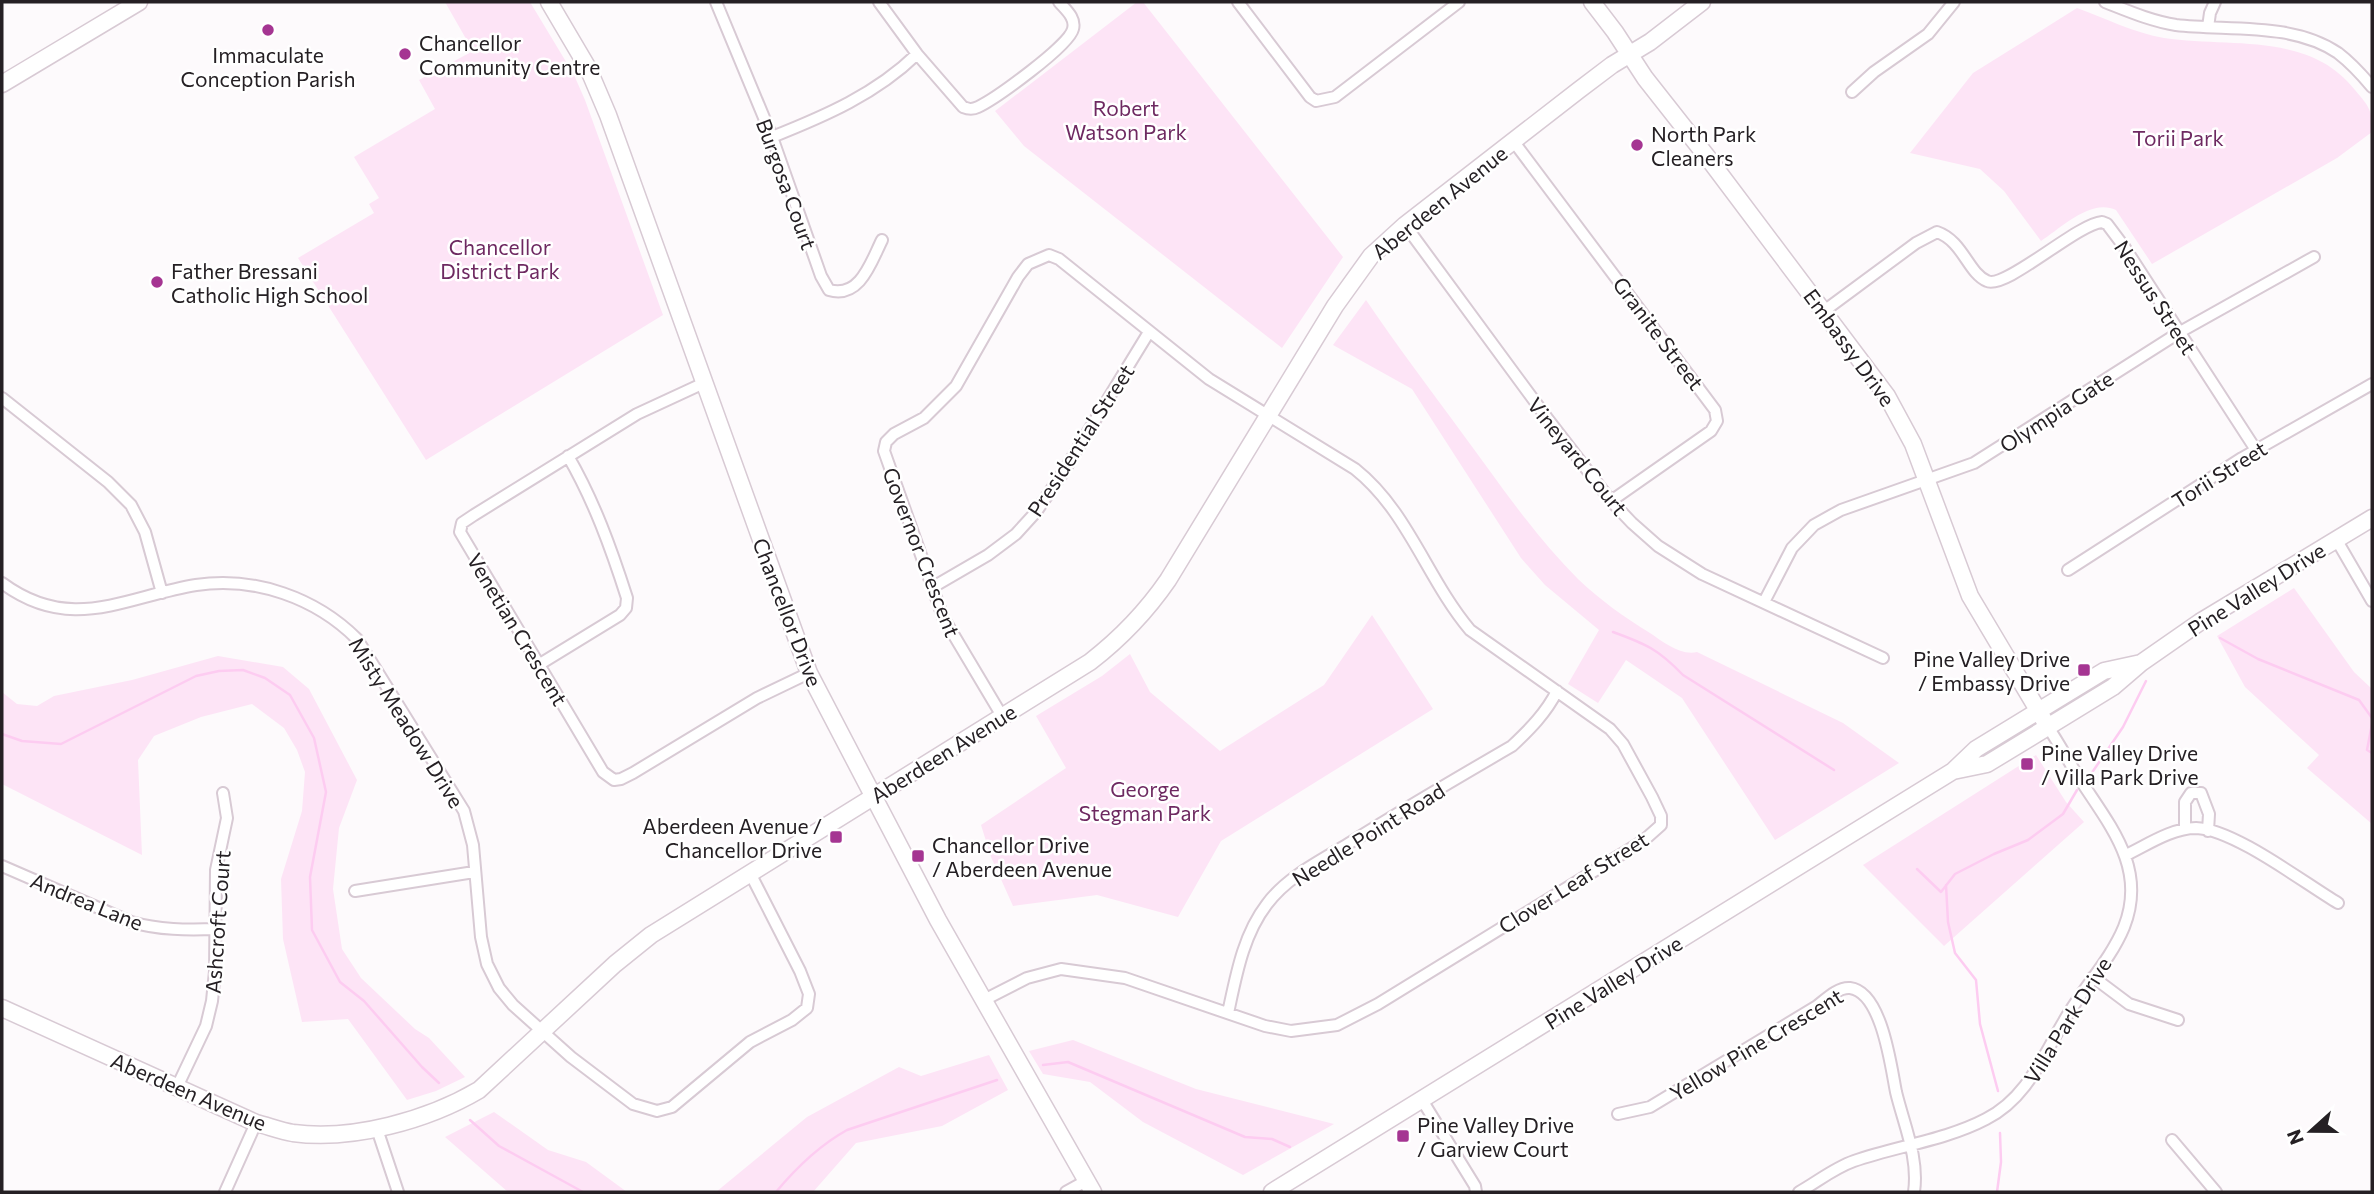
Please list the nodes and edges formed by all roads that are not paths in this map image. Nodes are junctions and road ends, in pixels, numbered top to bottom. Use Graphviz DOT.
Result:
graph roads {
  1 [pos="139,2"];
  2 [pos="549,2"];
  3 [pos="716,2"];
  4 [pos="879,2"];
  5 [pos="1059,2"];
  6 [pos="1238,2"];
  7 [pos="1459,2"];
  8 [pos="1592,2"];
  9 [pos="1702,2"];
  10 [pos="1954,2"];
  11 [pos="2105,2"];
  12 [pos="2215,2"];
  13 [pos="2208,27"];
  14 [pos="917,54"];
  15 [pos="1630,54"];
  16 [pos="2,84"];
  17 [pos="2372,87"];
  18 [pos="1852,92"];
  19 [pos="772,137"];
  20 [pos="1514,142"];
  21 [pos="1405,225"];
  22 [pos="881,240"];
  23 [pos="2315,257"];
  24 [pos="1824,311"];
  25 [pos="1149,332"];
  26 [pos="2180,332"];
  27 [pos="704,383"];
  28 [pos="2372,384"];
  29 [pos="2,398"];
  30 [pos="1268,416"];
  31 [pos="2256,450"];
  32 [pos="568,456"];
  33 [pos="1926,480"];
  34 [pos="1611,501"];
  35 [pos="2372,518"];
  36 [pos="2336,539"];
  37 [pos="2068,570"];
  38 [pos="2,583"];
  39 [pos="933,587"];
  40 [pos="162,593"];
  41 [pos="2372,601"];
  42 [pos="1764,602"];
  43 [pos="1883,658"];
  44 [pos="2141,663"];
  45 [pos="540,664"];
  46 [pos="808,673"];
  47 [pos="1557,691"];
  48 [pos="2039,711"];
  49 [pos="1002,716"];
  50 [pos="2048,727"];
  51 [pos="1953,771"];
  52 [pos="223,793"];
  53 [pos="873,797"];
  54 [pos="2185,830"];
  55 [pos="2208,831"];
  56 [pos="2126,855"];
  57 [pos="2,866"];
  58 [pos="474,872"];
  59 [pos="750,873"];
  60 [pos="355,891"];
  61 [pos="2338,903"];
  62 [pos="216,929"];
  63 [pos="2093,978"];
  64 [pos="984,1000"];
  65 [pos="2,1009"];
  66 [pos="1228,1013"];
  67 [pos="2178,1020"];
  68 [pos="543,1032"];
  69 [pos="177,1087"];
  70 [pos="1422,1100"];
  71 [pos="1618,1114"];
  72 [pos="256,1123"];
  73 [pos="377,1129"];
  74 [pos="2172,1140"];
  75 [pos="1910,1144"];
  76 [pos="1090,1186"];
  77 [pos="225,1192"];
  78 [pos="398,1192"];
  79 [pos="1066,1192"];
  80 [pos="1272,1192"];
  81 [pos="1476,1192"];
  82 [pos="1799,1192"];
  83 [pos="1914,1192"];
  84 [pos="2216,1192"];
  1 -- 16 [label="street"];
  2 -- 27 [label="street, Chancellor Drive"];
  3 -- 19 [label="street, Burgosa Court"];
  4 -- 14 [label="street"];
  5 -- 14 [label="street"];
  6 -- 7 [label="street"];
  8 -- 15 [label="street, Embassy Drive"];
  9 -- 15 [label="street, Aberdeen Avenue"];
  10 -- 18 [label="street"];
  11 -- 13 [label="street"];
  12 -- 13 [label="street"];
  13 -- 17 [label="street"];
  14 -- 19 [label="street"];
  15 -- 20 [label="street, Aberdeen Avenue"];
  15 -- 24 [label="street, Embassy Drive"];
  19 -- 22 [label="street, Burgosa Court"];
  20 -- 21 [label="street, Aberdeen Avenue"];
  20 -- 34 [label="street, Granite Street"];
  21 -- 30 [label="street, Aberdeen Avenue"];
  21 -- 34 [label="street, Vineyard Court"];
  23 -- 26 [label="street, Olympia Gate"];
  24 -- 26 [label="street, Nessus Street"];
  24 -- 33 [label="street, Embassy Drive"];
  25 -- 30 [label="street, Governor Crescent"];
  25 -- 39 [label="street, Presidential Street"];
  25 -- 39 [label="street, Governor Crescent"];
  26 -- 31 [label="street, Nessus Street"];
  26 -- 33 [label="street, Olympia Gate"];
  27 -- 32 [label="street, Venetian Crescent"];
  27 -- 46 [label="street, Chancellor Drive"];
  28 -- 31 [label="street, Torii Street"];
  29 -- 40 [label="street"];
  30 -- 47 [label="street, Clover Leaf Street"];
  30 -- 49 [label="street, Aberdeen Avenue"];
  31 -- 37 [label="street, Torii Street"];
  32 -- 45 [label="street"];
  32 -- 45 [label="street, Venetian Crescent"];
  33 -- 42 [label="street, Olympia Gate"];
  33 -- 48 [label="street, Embassy Drive"];
  34 -- 42 [label="street, Vineyard Court"];
  35 -- 36 [label="street, Pine Valley Drive"];
  36 -- 41 [label="street"];
  36 -- 44 [label="street, Pine Valley Drive"];
  38 -- 40 [label="street, Misty Meadow Drive"];
  39 -- 49 [label="street, Governor Crescent"];
  40 -- 58 [label="street, Misty Meadow Drive"];
  42 -- 43 [label="street, Vineyard Court"];
  44 -- 48 [label="street, Pine Valley Drive"];
  44 -- 50 [label="street, Pine Valley Drive"];
  45 -- 46 [label="street, Venetian Crescent"];
  46 -- 53 [label="street, Chancellor Drive"];
  47 -- 66 [label="street, Needle Point Road"];
  47 -- 66 [label="street, Clover Leaf Street"];
  48 -- 50 [label="street, Embassy Drive"];
  48 -- 51 [label="street, Pine Valley Drive"];
  49 -- 53 [label="street, Aberdeen Avenue"];
  50 -- 51 [label="street, Pine Valley Drive"];
  50 -- 56 [label="street, Villa Park Drive"];
  51 -- 70 [label="street, Pine Valley Drive"];
  52 -- 62 [label="street, Ashcroft Court"];
  53 -- 59 [label="street, Aberdeen Avenue"];
  53 -- 64 [label="street, Chancellor Drive"];
  54 -- 55 [label="street"];
  54 -- 55 [label="street"];
  54 -- 56 [label="street"];
  55 -- 61 [label="street"];
  56 -- 63 [label="street, Villa Park Drive"];
  57 -- 62 [label="street, Andrea Lane"];
  58 -- 60 [label="street"];
  58 -- 68 [label="street, Misty Meadow Drive"];
  59 -- 68 [label="street, Aberdeen Avenue"];
  59 -- 68 [label="street, Misty Meadow Drive"];
  62 -- 69 [label="street, Ashcroft Court"];
  63 -- 67 [label="street"];
  63 -- 75 [label="street, Villa Park Drive"];
  64 -- 66 [label="street, Clover Leaf Street"];
  64 -- 76 [label="street, Chancellor Drive"];
  65 -- 69 [label="street, Aberdeen Avenue"];
  68 -- 73 [label="street, Aberdeen Avenue"];
  69 -- 72 [label="street, Aberdeen Avenue"];
  70 -- 80 [label="street, Pine Valley Drive"];
  70 -- 81 [label="street"];
  71 -- 75 [label="street, Yellow Pine Crescent"];
  72 -- 73 [label="street, Aberdeen Avenue"];
  72 -- 77 [label="street"];
  73 -- 78 [label="street"];
  74 -- 84 [label="street"];
  75 -- 82 [label="street, Villa Park Drive"];
  75 -- 83 [label="street"];
  76 -- 79 [label="street"];
}
